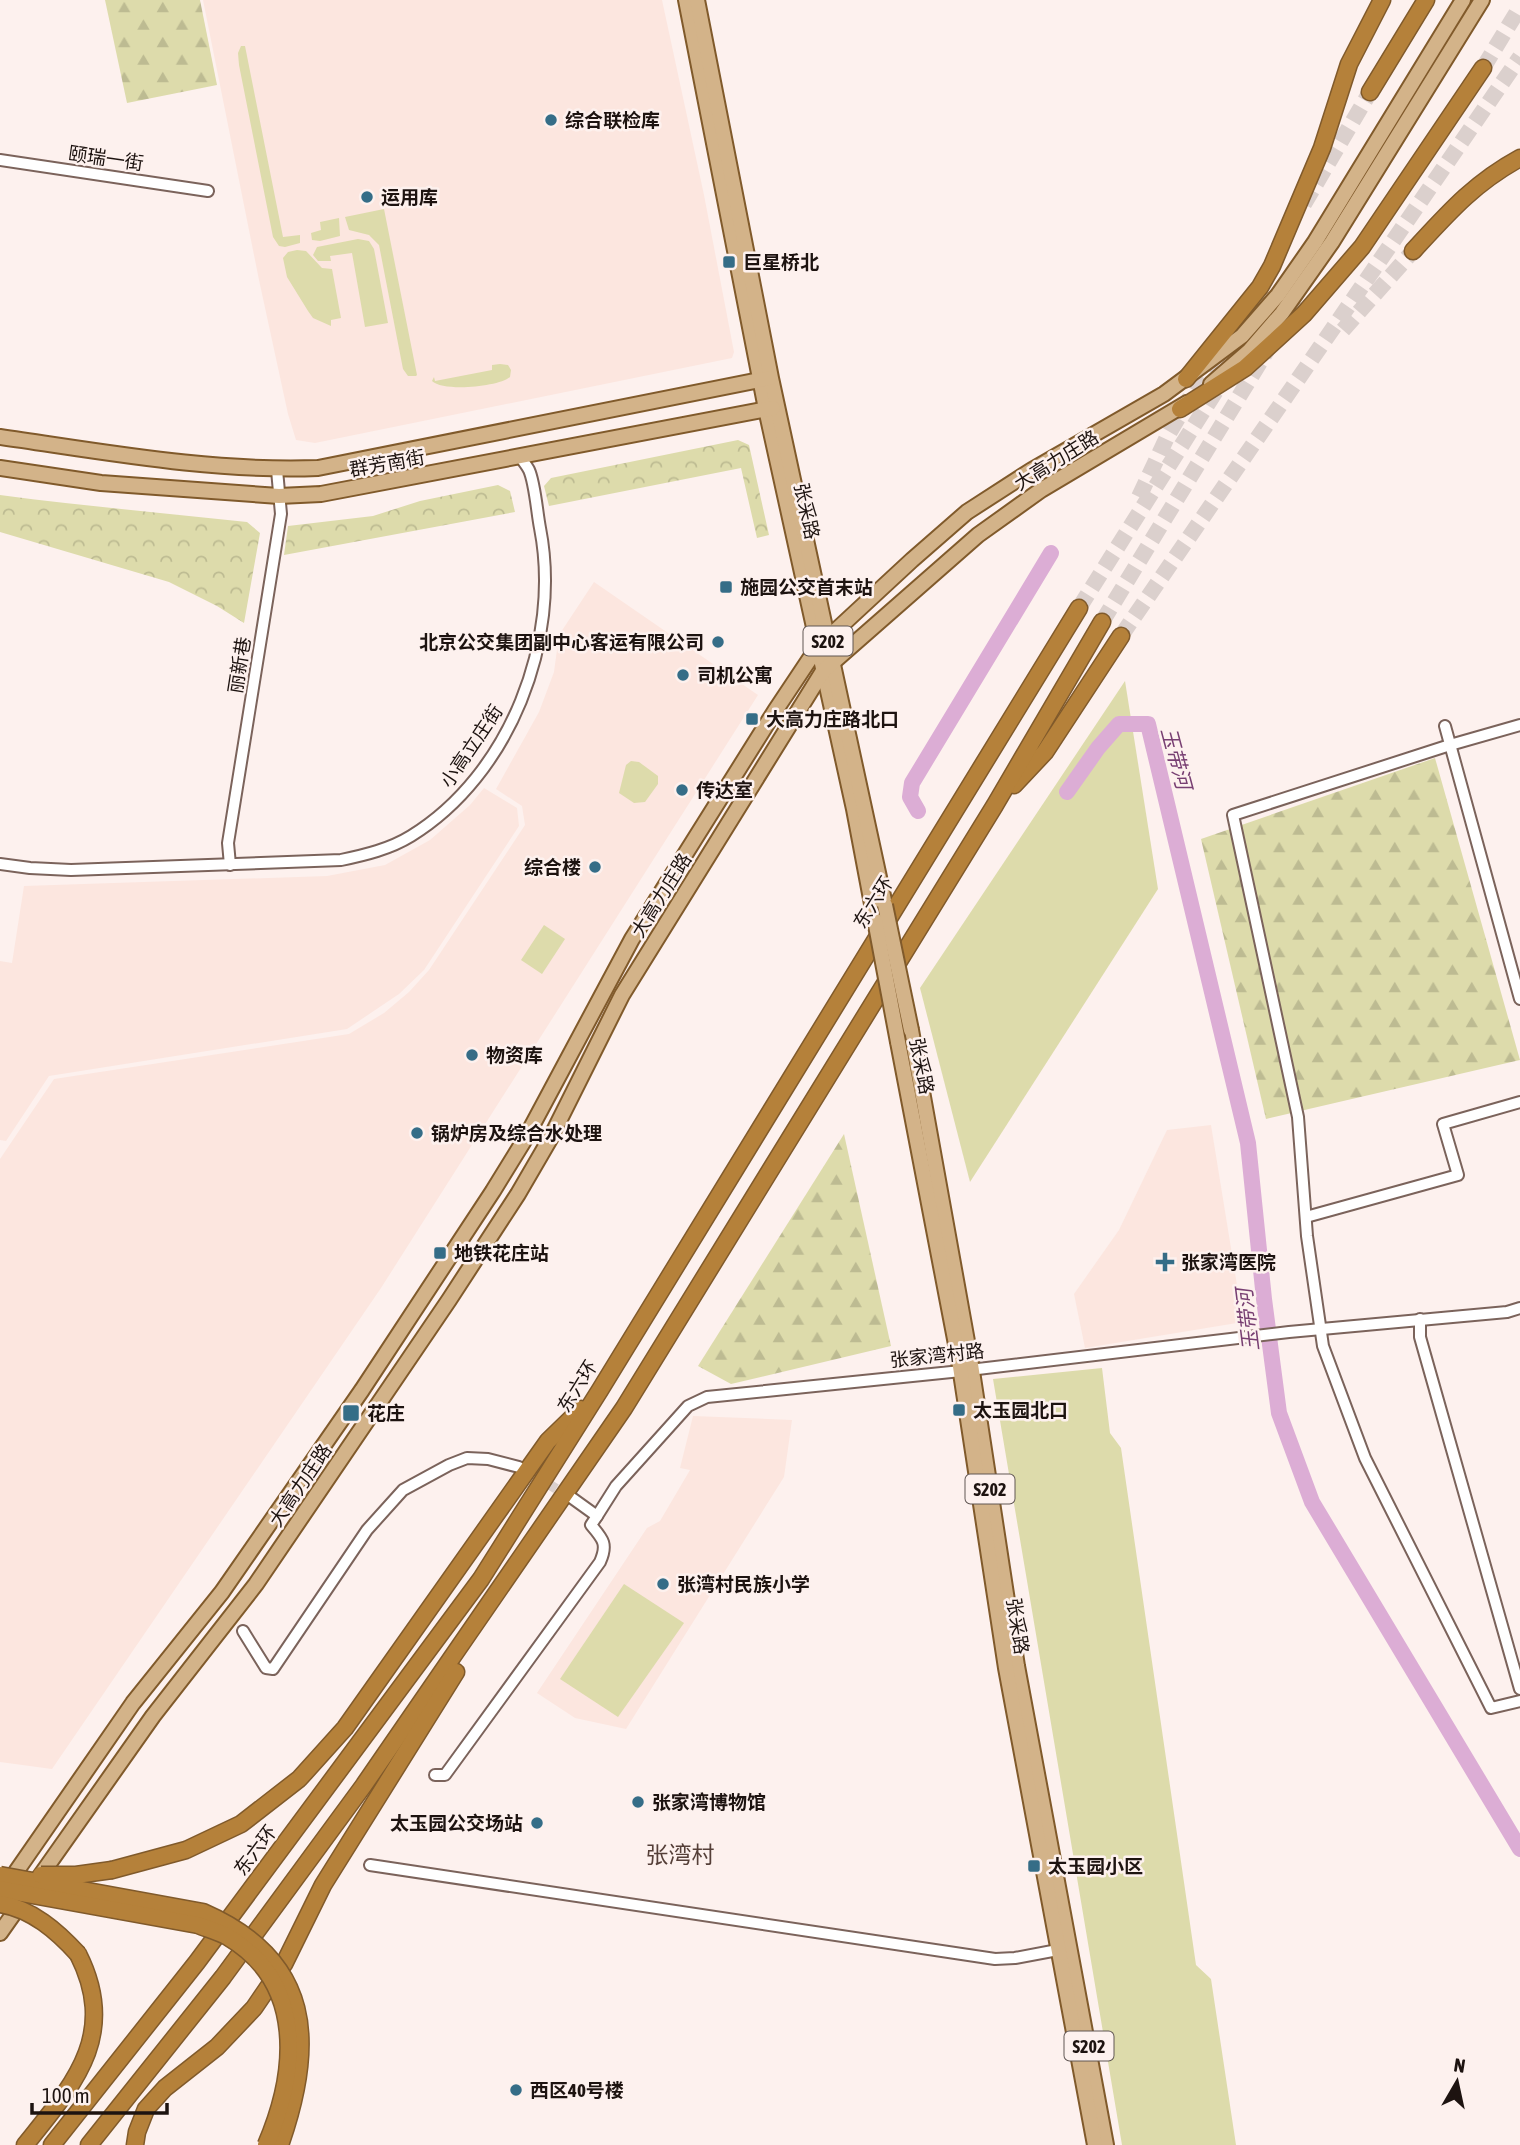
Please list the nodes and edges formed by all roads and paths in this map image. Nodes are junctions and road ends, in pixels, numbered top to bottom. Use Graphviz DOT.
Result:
graph roads {
  1 [pos="686,0"];
  2 [pos="697,0"];
  3 [pos="1381,0"];
  4 [pos="1426,0"];
  5 [pos="1463,0"];
  6 [pos="1482,0"];
  7 [pos="1483,68"];
  8 [pos="1370,92"];
  9 [pos="1520,158"];
  10 [pos="0,160"];
  11 [pos="208,191"];
  12 [pos="1413,251"];
  13 [pos="766,379"];
  14 [pos="1186,379"];
  15 [pos="771,408"];
  16 [pos="1180,409"];
  17 [pos="0,437"];
  18 [pos="520,457"];
  19 [pos="0,468"];
  20 [pos="277,470"];
  21 [pos="279,496"];
  22 [pos="1079,608"];
  23 [pos="1102,622"];
  24 [pos="1121,636"];
  25 [pos="822,643"];
  26 [pos="828,666"];
  27 [pos="775,711"];
  28 [pos="793,720"];
  29 [pos="1520,725"];
  30 [pos="1445,726"];
  31 [pos="1450,745"];
  32 [pos="995,804"];
  33 [pos="0,864"];
  34 [pos="230,865"];
  35 [pos="1520,999"];
  36 [pos="1520,1102"];
  37 [pos="1306,1217"];
  38 [pos="1520,1308"];
  39 [pos="1420,1318"];
  40 [pos="1319,1329"];
  41 [pos="966,1370"];
  42 [pos="600,1390"];
  43 [pos="519,1467"];
  44 [pos="572,1498"];
  45 [pos="554,1514"];
  46 [pos="597,1516"];
  47 [pos="243,1631"];
  48 [pos="1520,1689"];
  49 [pos="1520,1701"];
  50 [pos="435,1775"];
  51 [pos="370,1866"];
  52 [pos="0,1874"];
  53 [pos="0,1892"];
  54 [pos="0,1904"];
  55 [pos="0,1933"];
  56 [pos="1064,1949"];
  57 [pos="24,2145"];
  58 [pos="52,2145"];
  59 [pos="89,2145"];
  60 [pos="135,2145"];
  61 [pos="266,2145"];
  62 [pos="280,2145"];
  63 [pos="1095,2145"];
  64 [pos="1106,2145"];
  1 -- 13 [label="main road, 张采路 / S202"];
  2 -- 13 [label="main road, 张采路 / S202"];
  3 -- 14 [label="highway"];
  4 -- 8 [label="highway"];
  5 -- 14 [label="main road, 大高力庄路"];
  6 -- 16 [label="main road, 大高力庄路"];
  7 -- 16 [label="highway"];
  9 -- 12 [label="highway"];
  10 -- 11 [label="street, 颐瑞一街"];
  13 -- 15 [label="main road, 张采路 / S202"];
  13 -- 20 [label="main road, 群芳南街"];
  14 -- 25 [label="main road, 大高力庄路"];
  15 -- 18 [label="main road, 群芳南街"];
  15 -- 25 [label="main road, 张采路 / S202"];
  16 -- 26 [label="main road, 大高力庄路"];
  17 -- 20 [label="main road, 群芳南街"];
  18 -- 21 [label="main road, 群芳南街"];
  18 -- 34 [label="street, 小高立庄街"];
  19 -- 21 [label="main road, 群芳南街"];
  20 -- 21 [label="street, 丽新巷"];
  21 -- 34 [label="street, 丽新巷"];
  22 -- 42 [label="highway, 东六环"];
  23 -- 32 [label="highway"];
  24 -- 32 [label="highway"];
  25 -- 26 [label="main road, 张采路 / S202"];
  25 -- 27 [label="main road, 大高力庄路"];
  26 -- 28 [label="main road, 大高力庄路"];
  26 -- 41 [label="main road, 张采路 / S202, bridge"];
  26 -- 41 [label="main road, 张采路 / S202, bridge"];
  27 -- 28 [label="main road"];
  27 -- 53 [label="main road, 大高力庄路"];
  28 -- 55 [label="main road, 大高力庄路"];
  29 -- 31 [label="street"];
  30 -- 31 [label="street"];
  31 -- 35 [label="street"];
  31 -- 37 [label="street"];
  32 -- 45 [label="highway"];
  33 -- 34 [label="street, 小高立庄街"];
  36 -- 37 [label="street"];
  37 -- 40 [label="street"];
  38 -- 39 [label="street, 张家湾村路"];
  39 -- 40 [label="street, 张家湾村路"];
  39 -- 48 [label="street"];
  40 -- 41 [label="street, 张家湾村路"];
  40 -- 49 [label="street"];
  41 -- 46 [label="street, 张家湾村路"];
  41 -- 56 [label="main road, 张采路 / S202"];
  42 -- 52 [label="highway, bridge"];
  42 -- 58 [label="highway, 东六环"];
  43 -- 47 [label="street"];
  44 -- 46 [label="street"];
  45 -- 59 [label="highway"];
  45 -- 60 [label="highway"];
  46 -- 50 [label="street"];
  51 -- 56 [label="street"];
  52 -- 62 [label="highway, bridge"];
  53 -- 61 [label="highway, bridge"];
  54 -- 57 [label="highway, bridge"];
  56 -- 63 [label="main road, 张采路 / S202"];
  56 -- 64 [label="main road, 张采路 / S202"];
}
